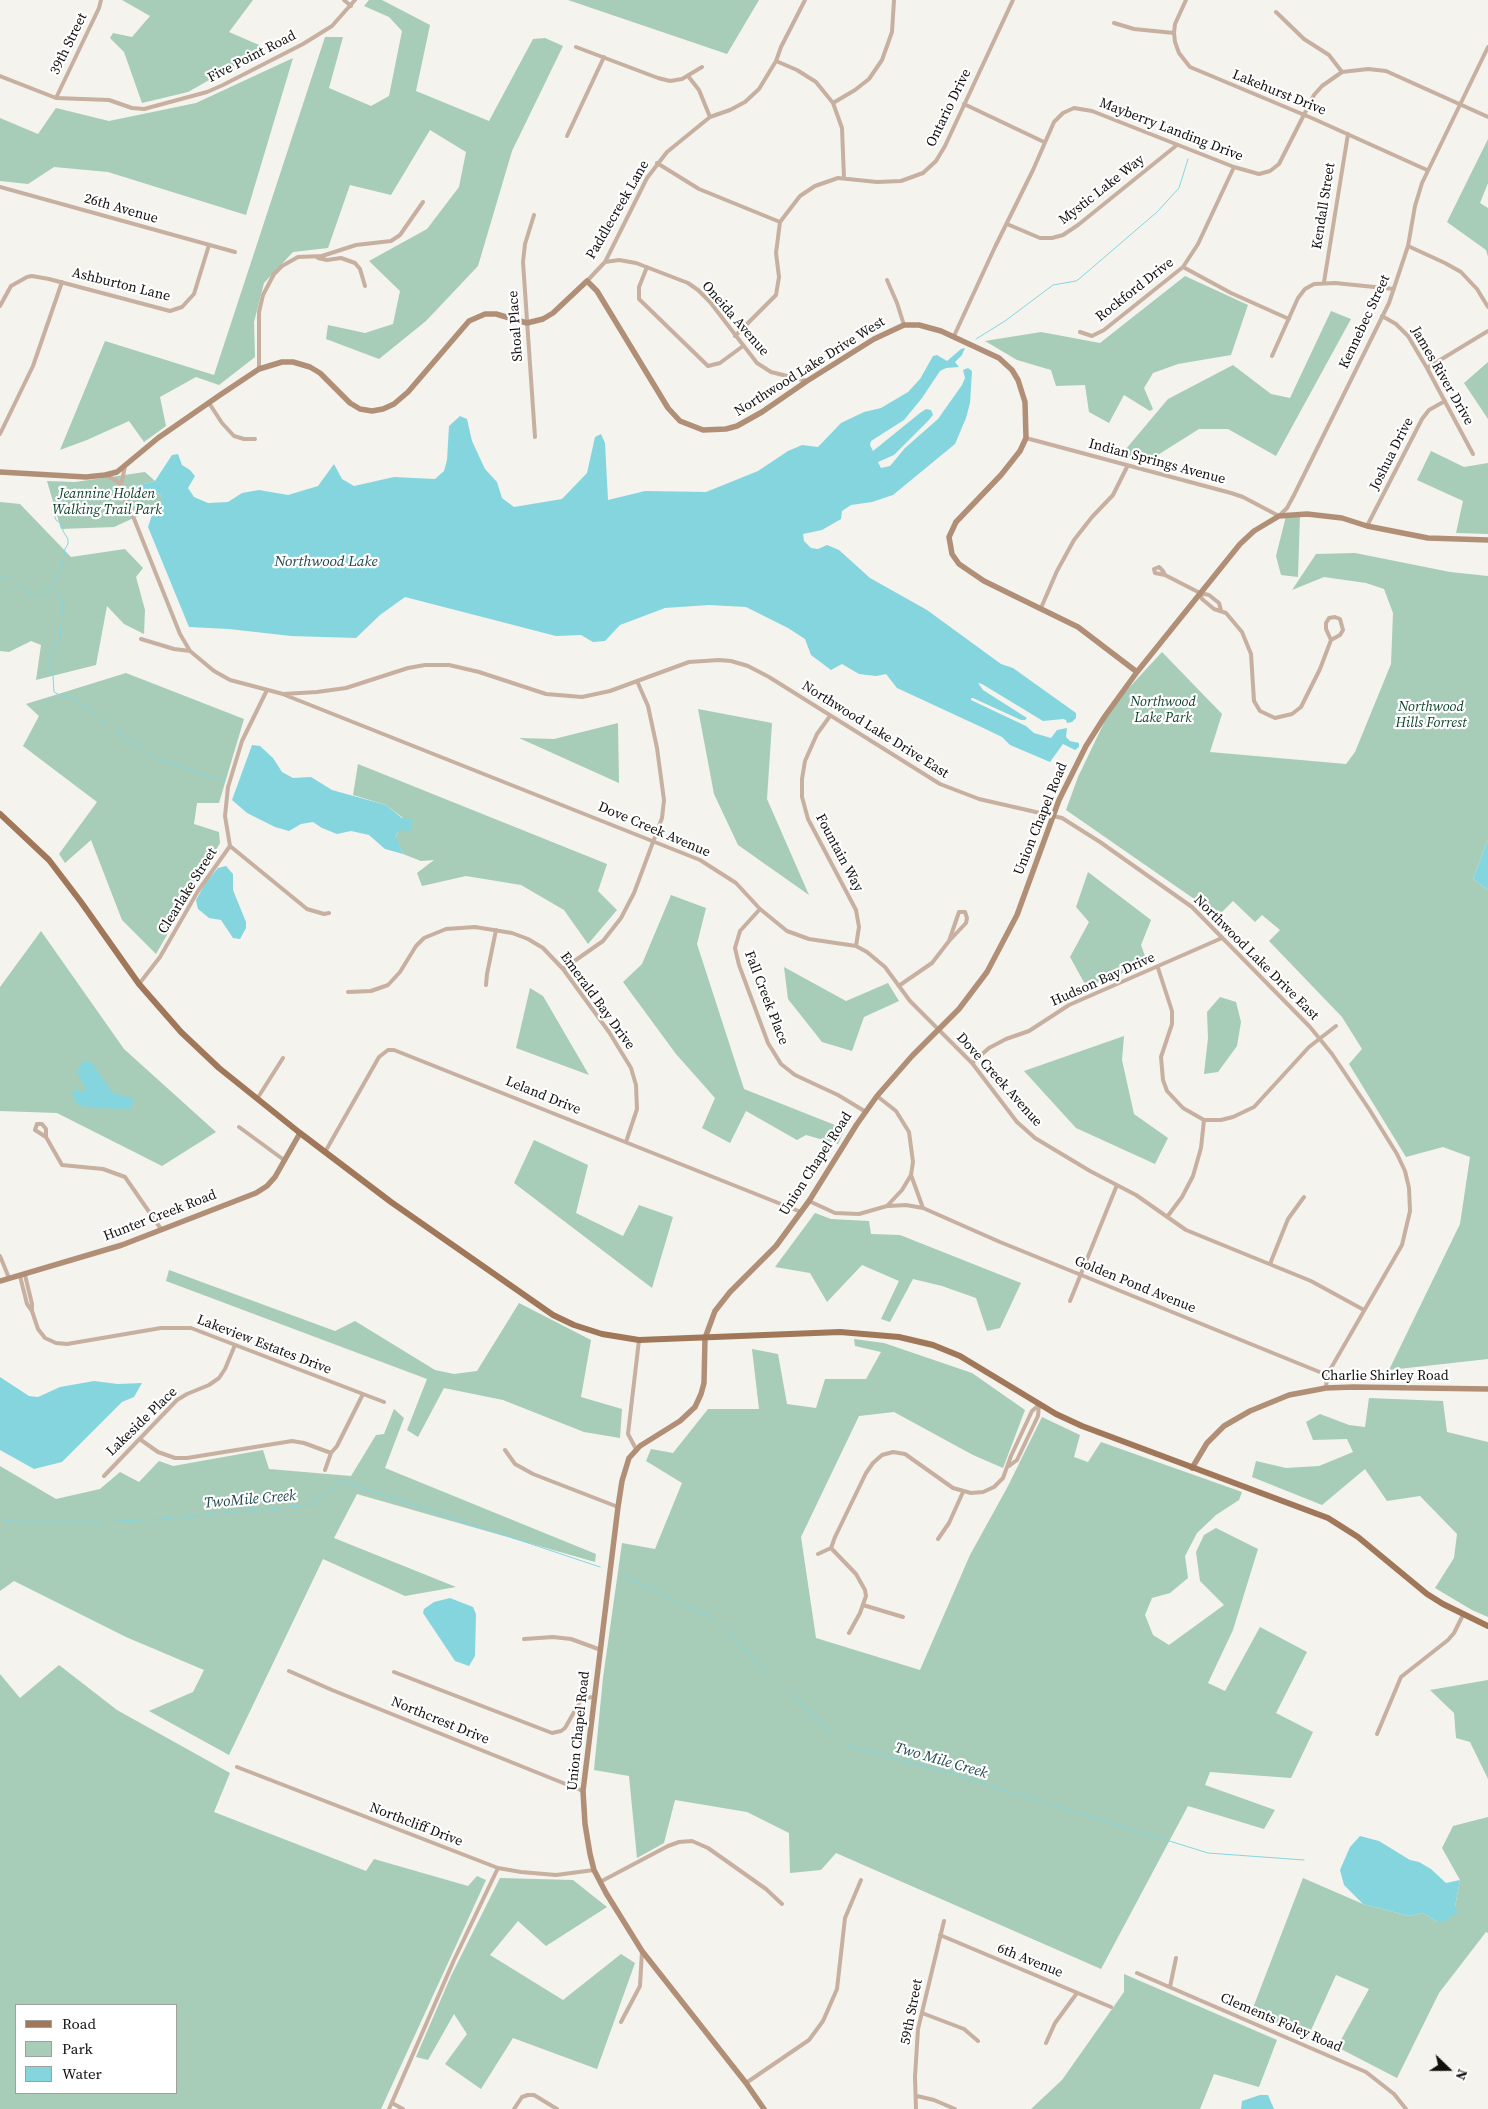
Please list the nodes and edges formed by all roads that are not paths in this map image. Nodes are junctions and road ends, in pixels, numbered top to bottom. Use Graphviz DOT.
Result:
graph roads {
  1 [pos="101,0"];
  2 [pos="344,0"];
  3 [pos="355,0"];
  4 [pos="805,0"];
  5 [pos="894,0"];
  6 [pos="1013,0"];
  7 [pos="1186,0"];
  8 [pos="351,6"];
  9 [pos="1276,12"];
  10 [pos="1114,23"];
  11 [pos="1174,33"];
  12 [pos="576,47"];
  13 [pos="1488,47"];
  14 [pos="604,57"];
  15 [pos="776,61"];
  16 [pos="702,67"];
  17 [pos="1342,72"];
  18 [pos="0,76"];
  19 [pos="688,76"];
  20 [pos="56,98"];
  21 [pos="833,103"];
  22 [pos="964,104"];
  23 [pos="1459,104"];
  24 [pos="1303,115"];
  25 [pos="710,117"];
  26 [pos="1488,117"];
  27 [pos="1348,134"];
  28 [pos="567,136"];
  29 [pos="1044,142"];
  30 [pos="1177,145"];
  31 [pos="657,163"];
  32 [pos="1234,167"];
  33 [pos="1427,170"];
  34 [pos="844,178"];
  35 [pos="0,187"];
  36 [pos="423,202"];
  37 [pos="534,214"];
  38 [pos="780,222"];
  39 [pos="1007,224"];
  40 [pos="209,245"];
  41 [pos="1408,246"];
  42 [pos="611,251"];
  43 [pos="235,252"];
  44 [pos="316,257"];
  45 [pos="619,260"];
  46 [pos="605,262"];
  47 [pos="647,267"];
  48 [pos="1183,267"];
  49 [pos="886,280"];
  50 [pos="587,281"];
  51 [pos="62,282"];
  52 [pos="1324,282"];
  53 [pos="365,286"];
  54 [pos="1394,289"];
  55 [pos="0,306"];
  56 [pos="1488,307"];
  57 [pos="1382,316"];
  58 [pos="1289,319"];
  59 [pos="527,324"];
  60 [pos="904,325"];
  61 [pos="1488,331"];
  62 [pos="1080,332"];
  63 [pos="735,336"];
  64 [pos="954,336"];
  65 [pos="742,346"];
  66 [pos="1272,356"];
  67 [pos="1427,368"];
  68 [pos="259,369"];
  69 [pos="807,381"];
  70 [pos="1445,400"];
  71 [pos="209,403"];
  72 [pos="0,434"];
  73 [pos="535,437"];
  74 [pos="1026,438"];
  75 [pos="255,439"];
  76 [pos="1473,454"];
  77 [pos="125,466"];
  78 [pos="1127,466"];
  79 [pos="0,472"];
  80 [pos="117,472"];
  81 [pos="105,476"];
  82 [pos="121,486"];
  83 [pos="1279,516"];
  84 [pos="1368,526"];
  85 [pos="1488,540"];
  86 [pos="1165,575"];
  87 [pos="1200,593"];
  88 [pos="1041,608"];
  89 [pos="1221,610"];
  90 [pos="141,639"];
  91 [pos="1331,640"];
  92 [pos="190,651"];
  93 [pos="1137,672"];
  94 [pos="637,682"];
  95 [pos="267,690"];
  96 [pos="283,694"];
  97 [pos="830,716"];
  98 [pos="0,814"];
  99 [pos="1054,815"];
  100 [pos="654,841"];
  101 [pos="230,846"];
  102 [pos="760,910"];
  103 [pos="329,913"];
  104 [pos="496,930"];
  105 [pos="1222,938"];
  106 [pos="949,941"];
  107 [pos="856,946"];
  108 [pos="1158,968"];
  109 [pos="563,969"];
  110 [pos="139,984"];
  111 [pos="486,985"];
  112 [pos="900,986"];
  113 [pos="348,992"];
  114 [pos="1336,1026"];
  115 [pos="938,1031"];
  116 [pos="1318,1038"];
  117 [pos="283,1058"];
  118 [pos="972,1064"];
  119 [pos="877,1096"];
  120 [pos="257,1099"];
  121 [pos="866,1112"];
  122 [pos="1204,1120"];
  123 [pos="239,1127"];
  124 [pos="300,1133"];
  125 [pos="46,1137"];
  126 [pos="626,1142"];
  127 [pos="325,1152"];
  128 [pos="284,1160"];
  129 [pos="910,1175"];
  130 [pos="1118,1185"];
  131 [pos="1304,1197"];
  132 [pos="810,1201"];
  133 [pos="887,1206"];
  134 [pos="923,1208"];
  135 [pos="801,1212"];
  136 [pos="1167,1217"];
  137 [pos="161,1229"];
  138 [pos="0,1256"];
  139 [pos="1270,1264"];
  140 [pos="22,1275"];
  141 [pos="1080,1275"];
  142 [pos="9,1278"];
  143 [pos="0,1281"];
  144 [pos="1070,1301"];
  145 [pos="1364,1310"];
  146 [pos="705,1338"];
  147 [pos="639,1340"];
  148 [pos="235,1344"];
  149 [pos="1326,1375"];
  150 [pos="1326,1388"];
  151 [pos="1488,1389"];
  152 [pos="363,1394"];
  153 [pos="384,1402"];
  154 [pos="1040,1404"];
  155 [pos="141,1440"];
  156 [pos="636,1449"];
  157 [pos="505,1450"];
  158 [pos="331,1453"];
  159 [pos="1009,1466"];
  160 [pos="1192,1468"];
  161 [pos="325,1470"];
  162 [pos="104,1476"];
  163 [pos="963,1492"];
  164 [pos="618,1507"];
  165 [pos="938,1539"];
  166 [pos="831,1548"];
  167 [pos="818,1554"];
  168 [pos="863,1605"];
  169 [pos="1464,1615"];
  170 [pos="903,1617"];
  171 [pos="1488,1626"];
  172 [pos="849,1633"];
  173 [pos="524,1639"];
  174 [pos="601,1650"];
  175 [pos="289,1671"];
  176 [pos="394,1672"];
  177 [pos="595,1697"];
  178 [pos="1377,1734"];
  179 [pos="237,1767"];
  180 [pos="583,1790"];
  181 [pos="498,1868"];
  182 [pos="594,1870"];
  183 [pos="861,1880"];
  184 [pos="600,1882"];
  185 [pos="782,1904"];
  186 [pos="944,1921"];
  187 [pos="940,1935"];
  188 [pos="642,1951"];
  189 [pos="1176,1958"];
  190 [pos="1137,1973"];
  191 [pos="1170,1987"];
  192 [pos="1077,1993"];
  193 [pos="1111,2007"];
  194 [pos="922,2013"];
  195 [pos="621,2022"];
  196 [pos="978,2041"];
  197 [pos="1046,2044"];
  198 [pos="746,2082"];
  199 [pos="916,2096"];
  200 [pos="392,2103"];
  201 [pos="388,2109"];
  202 [pos="403,2109"];
  203 [pos="514,2109"];
  204 [pos="557,2109"];
  205 [pos="764,2109"];
  206 [pos="916,2109"];
  207 [pos="955,2109"];
  208 [pos="1406,2109"];
  1 -- 20 [label="street, 39th Street"];
  2 -- 8 [label="street"];
  3 -- 8 [label="street, Five Point Road"];
  4 -- 15 [label="street, Paddlecreek Lane"];
  5 -- 21 [label="street"];
  6 -- 22 [label="street, Ontario Drive"];
  7 -- 11 [label="street"];
  8 -- 20 [label="street, Five Point Road"];
  9 -- 17 [label="street"];
  10 -- 11 [label="street"];
  11 -- 24 [label="street, Lakehurst Drive"];
  12 -- 14 [label="street"];
  13 -- 23 [label="street, Kennebec Street"];
  14 -- 19 [label="street"];
  14 -- 28 [label="street"];
  15 -- 21 [label="street"];
  15 -- 25 [label="street, Paddlecreek Lane"];
  16 -- 19 [label="street"];
  17 -- 23 [label="street, Mayberry Landing Drive"];
  17 -- 24 [label="street, Mayberry Landing Drive"];
  18 -- 20 [label="street, Five Point Road"];
  19 -- 25 [label="street"];
  21 -- 34 [label="street"];
  22 -- 29 [label="street"];
  22 -- 34 [label="street, Ontario Drive"];
  23 -- 26 [label="street, Mayberry Landing Drive"];
  23 -- 33 [label="street, Kennebec Street"];
  24 -- 27 [label="street, Lakehurst Drive"];
  24 -- 32 [label="street, Mayberry Landing Drive"];
  25 -- 31 [label="street, Paddlecreek Lane"];
  27 -- 33 [label="street, Lakehurst Drive"];
  27 -- 52 [label="street, Kendall Street"];
  29 -- 30 [label="street, Mayberry Landing Drive"];
  29 -- 39 [label="street, Mayberry Landing Drive"];
  30 -- 32 [label="street, Mayberry Landing Drive"];
  30 -- 39 [label="street, Mystic Lake Way"];
  31 -- 38 [label="street"];
  31 -- 42 [label="street, Paddlecreek Lane"];
  32 -- 48 [label="street, Rockford Drive"];
  33 -- 41 [label="street, Kennebec Street"];
  34 -- 38 [label="street, Ontario Drive"];
  35 -- 40 [label="street, 26th Avenue"];
  36 -- 44 [label="street"];
  37 -- 59 [label="street, Shoal Place"];
  38 -- 63 [label="street, Ontario Drive"];
  39 -- 64 [label="street, Mayberry Landing Drive"];
  40 -- 43 [label="street, 26th Avenue"];
  40 -- 51 [label="street, Ashburton Lane"];
  41 -- 54 [label="street, Kennebec Street"];
  41 -- 56 [label="street"];
  42 -- 45 [label="street"];
  42 -- 46 [label="street, Paddlecreek Lane"];
  44 -- 53 [label="street"];
  44 -- 68 [label="street"];
  45 -- 46 [label="street, Oneida Avenue"];
  45 -- 47 [label="street, Oneida Avenue"];
  46 -- 50 [label="street, Paddlecreek Lane"];
  47 -- 63 [label="street, Oneida Avenue"];
  47 -- 65 [label="street"];
  48 -- 58 [label="street"];
  48 -- 62 [label="street, Rockford Drive"];
  49 -- 60 [label="street"];
  50 -- 59 [label="street"];
  50 -- 69 [label="street, Northwood Lake Drive West"];
  51 -- 55 [label="street, Ashburton Lane"];
  51 -- 72 [label="street"];
  52 -- 54 [label="street"];
  52 -- 58 [label="street"];
  54 -- 57 [label="street, Kennebec Street"];
  57 -- 67 [label="street, James River Drive"];
  57 -- 83 [label="street, Kennebec Street"];
  58 -- 66 [label="street"];
  59 -- 68 [label="street"];
  59 -- 73 [label="street, Shoal Place"];
  60 -- 64 [label="street, Northwood Lake Drive West"];
  60 -- 69 [label="street, Northwood Lake Drive West"];
  61 -- 67 [label="street"];
  63 -- 65 [label="street, Oneida Avenue"];
  64 -- 74 [label="street, Northwood Lake Drive West"];
  65 -- 69 [label="street, Oneida Avenue"];
  67 -- 70 [label="street, James River Drive"];
  68 -- 71 [label="street"];
  70 -- 76 [label="street, James River Drive"];
  70 -- 84 [label="street, Joshua Drive"];
  71 -- 75 [label="street"];
  71 -- 77 [label="street"];
  74 -- 78 [label="street, Indian Springs Avenue"];
  74 -- 88 [label="street"];
  77 -- 80 [label="street"];
  77 -- 82 [label="street"];
  78 -- 83 [label="street, Indian Springs Avenue"];
  78 -- 88 [label="street"];
  79 -- 81 [label="street"];
  80 -- 81 [label="street"];
  80 -- 82 [label="street, Northwood Lake Drive East"];
  81 -- 82 [label="street"];
  82 -- 92 [label="street, Northwood Lake Drive East"];
  83 -- 84 [label="street, Union Chapel Road"];
  83 -- 87 [label="street, Union Chapel Road"];
  84 -- 85 [label="street, Union Chapel Road"];
  86 -- 87 [label="street"];
  87 -- 89 [label="street"];
  87 -- 89 [label="street"];
  87 -- 93 [label="street, Union Chapel Road"];
  88 -- 93 [label="street"];
  89 -- 91 [label="street"];
  90 -- 92 [label="street"];
  91 -- 91 [label="street"];
  92 -- 95 [label="street, Northwood Lake Drive East"];
  93 -- 99 [label="street, Union Chapel Road"];
  94 -- 96 [label="street, Northwood Lake Drive East"];
  94 -- 97 [label="street, Northwood Lake Drive East"];
  94 -- 100 [label="street"];
  95 -- 96 [label="street, Northwood Lake Drive East"];
  95 -- 101 [label="street, Clearlake Street"];
  96 -- 100 [label="street, Dove Creek Avenue"];
  97 -- 99 [label="street, Northwood Lake Drive East"];
  97 -- 107 [label="street, Fountain Way"];
  98 -- 110 [label="main road"];
  99 -- 105 [label="street, Northwood Lake Drive East"];
  99 -- 115 [label="street, Union Chapel Road"];
  100 -- 102 [label="street, Dove Creek Avenue"];
  100 -- 109 [label="street"];
  101 -- 103 [label="street"];
  101 -- 110 [label="street, Clearlake Street"];
  102 -- 107 [label="street, Dove Creek Avenue"];
  102 -- 121 [label="street, Fall Creek Place"];
  104 -- 109 [label="street, Emerald Bay Drive"];
  104 -- 111 [label="street"];
  104 -- 113 [label="street, Emerald Bay Drive"];
  105 -- 108 [label="street, Hudson Bay Drive"];
  105 -- 116 [label="street, Northwood Lake Drive East"];
  106 -- 106 [label="street"];
  106 -- 112 [label="street"];
  107 -- 112 [label="street, Dove Creek Avenue"];
  108 -- 118 [label="street, Hudson Bay Drive"];
  108 -- 122 [label="street"];
  109 -- 126 [label="street, Emerald Bay Drive"];
  110 -- 120 [label="main road"];
  112 -- 115 [label="street, Dove Creek Avenue"];
  114 -- 116 [label="street"];
  115 -- 118 [label="street, Dove Creek Avenue"];
  115 -- 119 [label="street, Union Chapel Road"];
  116 -- 122 [label="street"];
  116 -- 145 [label="street, Northwood Lake Drive East"];
  117 -- 120 [label="street"];
  118 -- 130 [label="street, Dove Creek Avenue"];
  119 -- 121 [label="street, Union Chapel Road"];
  119 -- 129 [label="street"];
  120 -- 124 [label="main road"];
  121 -- 132 [label="street, Union Chapel Road"];
  122 -- 136 [label="street"];
  123 -- 128 [label="street"];
  124 -- 127 [label="main road"];
  124 -- 128 [label="street, Hunter Creek Road"];
  125 -- 137 [label="street"];
  126 -- 127 [label="street, Leland Drive"];
  126 -- 135 [label="street, Leland Drive"];
  127 -- 147 [label="main road"];
  128 -- 137 [label="street, Hunter Creek Road"];
  129 -- 133 [label="street"];
  129 -- 134 [label="street"];
  130 -- 136 [label="street, Dove Creek Avenue"];
  130 -- 141 [label="street"];
  131 -- 139 [label="street"];
  132 -- 133 [label="street, Golden Pond Avenue"];
  132 -- 135 [label="street, Union Chapel Road"];
  133 -- 134 [label="street, Golden Pond Avenue"];
  134 -- 141 [label="street, Golden Pond Avenue"];
  135 -- 146 [label="street, Union Chapel Road"];
  136 -- 139 [label="street, Dove Creek Avenue"];
  137 -- 140 [label="street, Hunter Creek Road"];
  138 -- 142 [label="street"];
  139 -- 145 [label="street, Dove Creek Avenue"];
  140 -- 142 [label="street, Hunter Creek Road"];
  140 -- 148 [label="street, Lakeview Estates Drive"];
  141 -- 144 [label="street"];
  141 -- 149 [label="street, Golden Pond Avenue"];
  142 -- 143 [label="street, Hunter Creek Road"];
  145 -- 149 [label="street, Northwood Lake Drive East"];
  146 -- 147 [label="main road"];
  146 -- 154 [label="main road"];
  146 -- 156 [label="street"];
  147 -- 156 [label="street"];
  148 -- 152 [label="street, Lakeview Estates Drive"];
  148 -- 155 [label="street, Lakeside Place"];
  149 -- 150 [label="street"];
  150 -- 151 [label="street, Charlie Shirley Road"];
  150 -- 160 [label="street, Charlie Shirley Road"];
  152 -- 153 [label="street, Lakeview Estates Drive"];
  152 -- 158 [label="street"];
  154 -- 159 [label="street"];
  154 -- 159 [label="street"];
  154 -- 160 [label="main road"];
  155 -- 158 [label="street"];
  155 -- 162 [label="street, Lakeside Place"];
  156 -- 164 [label="street, Union Chapel Road"];
  157 -- 164 [label="street"];
  158 -- 161 [label="street"];
  159 -- 163 [label="street"];
  160 -- 169 [label="main road"];
  163 -- 165 [label="street"];
  163 -- 166 [label="street"];
  164 -- 174 [label="street, Union Chapel Road"];
  166 -- 167 [label="street"];
  166 -- 168 [label="street"];
  168 -- 170 [label="street"];
  168 -- 172 [label="street"];
  169 -- 171 [label="main road"];
  169 -- 178 [label="street"];
  173 -- 174 [label="street"];
  174 -- 177 [label="street, Union Chapel Road"];
  175 -- 180 [label="street, Northcrest Drive"];
  176 -- 177 [label="street"];
  177 -- 180 [label="street, Union Chapel Road"];
  179 -- 181 [label="street, Northcliff Drive"];
  180 -- 182 [label="street, Union Chapel Road"];
  181 -- 182 [label="street, Northcliff Drive"];
  181 -- 200 [label="street"];
  182 -- 184 [label="street, Union Chapel Road"];
  183 -- 198 [label="street"];
  184 -- 185 [label="street"];
  184 -- 188 [label="street, Union Chapel Road"];
  186 -- 187 [label="street, 59th Street"];
  187 -- 192 [label="street, 6th Avenue"];
  187 -- 194 [label="street, 59th Street"];
  188 -- 195 [label="street"];
  188 -- 198 [label="street, Union Chapel Road"];
  189 -- 191 [label="street"];
  190 -- 191 [label="street, Clements Foley Road"];
  191 -- 208 [label="street, Clements Foley Road"];
  192 -- 193 [label="street, 6th Avenue"];
  192 -- 197 [label="street"];
  194 -- 196 [label="street"];
  194 -- 199 [label="street, 59th Street"];
  198 -- 205 [label="street, Union Chapel Road"];
  199 -- 206 [label="street, 59th Street"];
  199 -- 207 [label="street"];
  200 -- 201 [label="street"];
  200 -- 202 [label="street"];
  203 -- 204 [label="street"];
}
